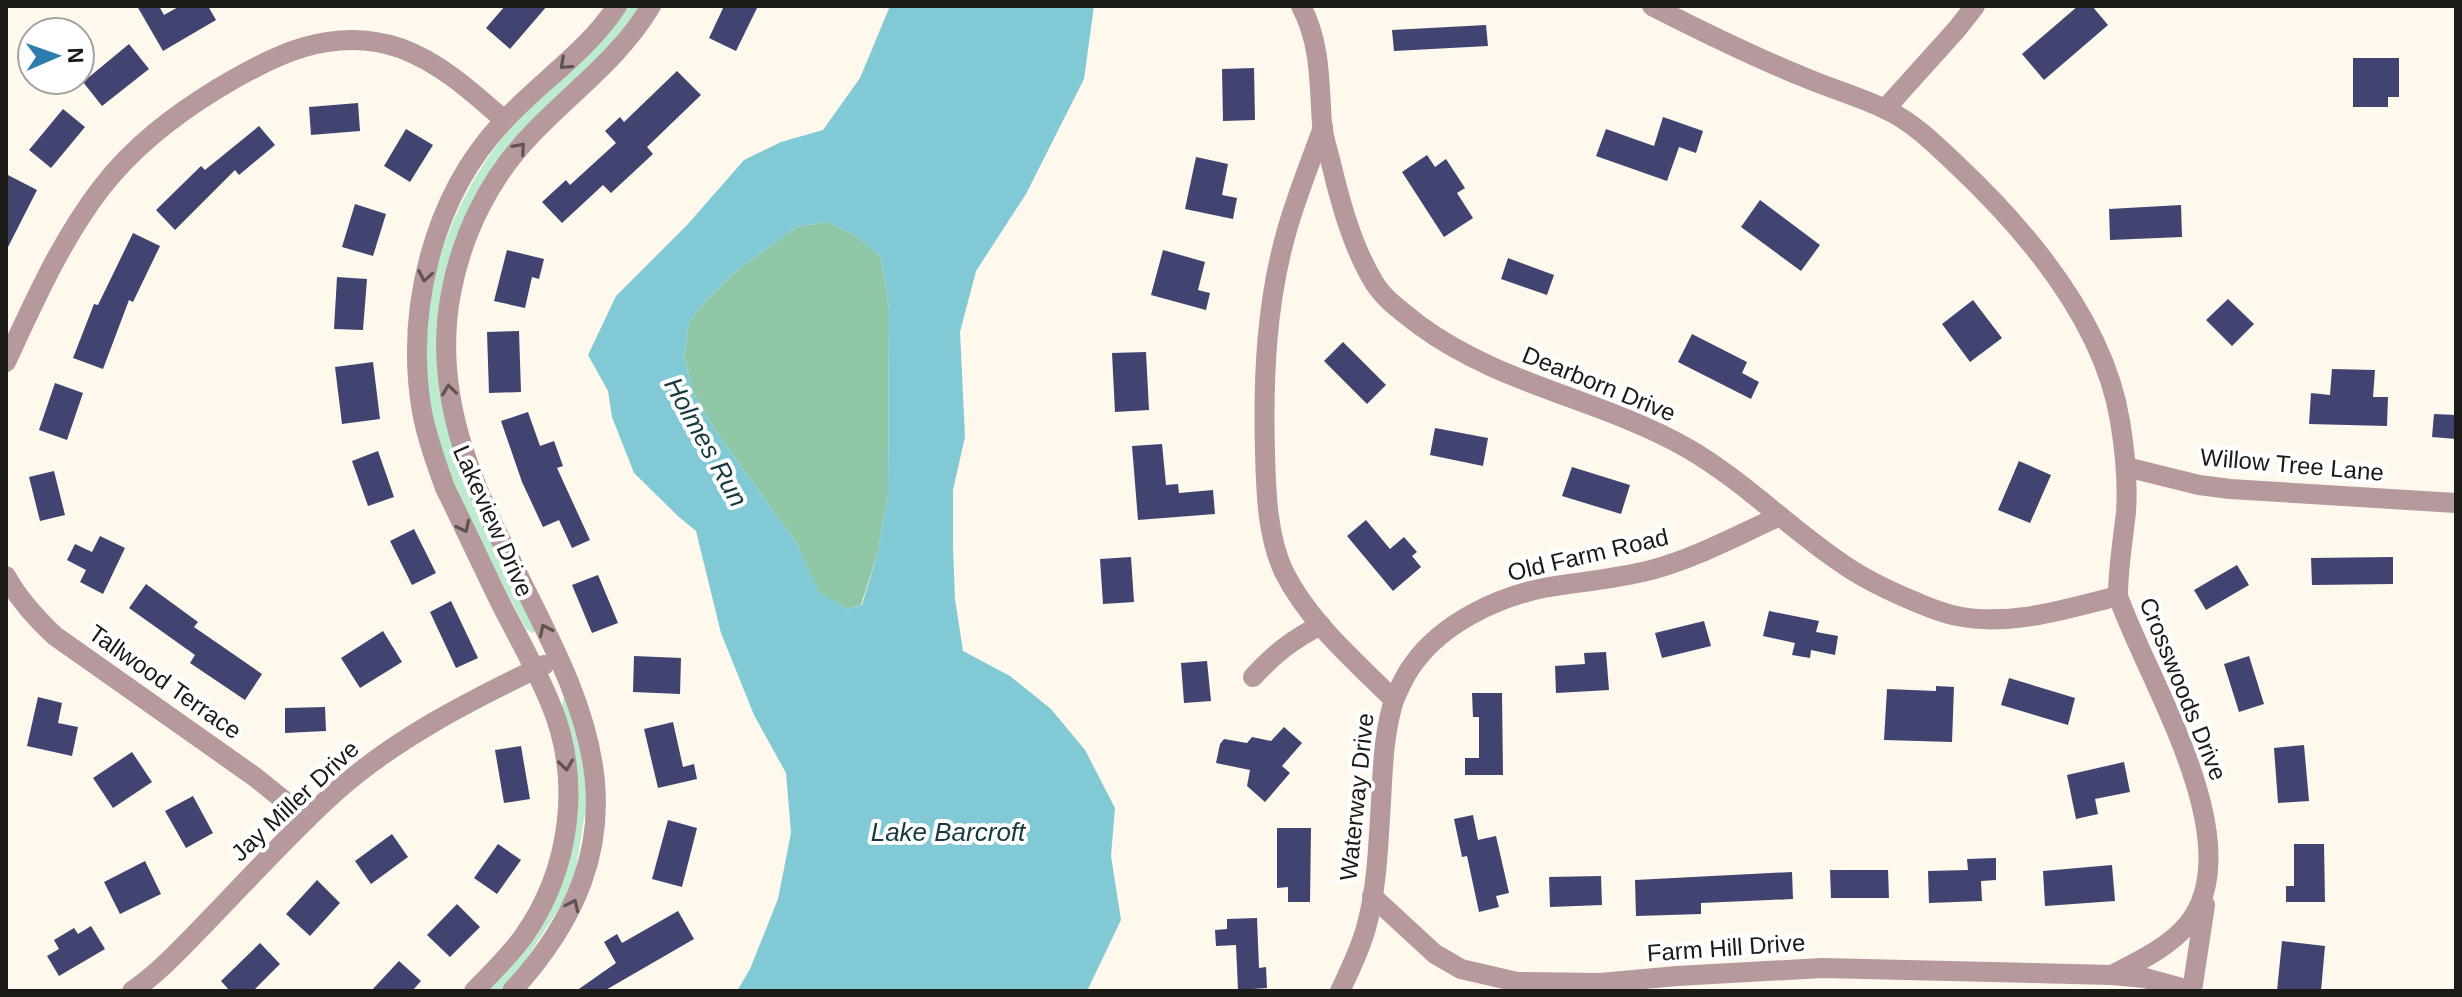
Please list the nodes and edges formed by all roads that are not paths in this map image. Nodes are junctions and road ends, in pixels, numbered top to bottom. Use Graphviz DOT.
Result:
graph roads {
  1 [pos="617,6"];
  2 [pos="651,6"];
  3 [pos="1301,6"];
  4 [pos="1652,6"];
  5 [pos="1975,6"];
  6 [pos="1885,109"];
  7 [pos="504,120"];
  8 [pos="1323,127"];
  9 [pos="6,362"];
  10 [pos="2126,467"];
  11 [pos="2456,503"];
  12 [pos="1780,516"];
  13 [pos="6,576"];
  14 [pos="2118,596"];
  15 [pos="1321,625"];
  16 [pos="558,658"];
  17 [pos="535,670"];
  18 [pos="1253,677"];
  19 [pos="1394,700"];
  20 [pos="307,819"];
  21 [pos="2207,885"];
  22 [pos="1372,896"];
  23 [pos="2112,975"];
  24 [pos="132,991"];
  25 [pos="474,991"];
  26 [pos="512,991"];
  27 [pos="1340,991"];
  28 [pos="2192,991"];
  1 -- 7 [label="street, Lakeview Drive, one-way"];
  16 -- 2 [label="street, Lakeview Drive, one-way"];
  3 -- 8 [label="street, Dearborn Drive"];
  4 -- 6 [label="street, Crosswoods Drive"];
  5 -- 6 [label="street"];
  6 -- 10 [label="street, Crosswoods Drive"];
  7 -- 9 [label="street"];
  7 -- 17 [label="street, Lakeview Drive, one-way"];
  8 -- 12 [label="street, Dearborn Drive"];
  8 -- 15 [label="street, Waterway Drive"];
  10 -- 11 [label="street, Willow Tree Lane"];
  10 -- 14 [label="street, Crosswoods Drive"];
  12 -- 14 [label="street, Dearborn Drive"];
  12 -- 19 [label="street, Old Farm Road"];
  13 -- 20 [label="street, Tallwood Terrace"];
  14 -- 21 [label="street, Crosswoods Drive"];
  15 -- 18 [label="street"];
  15 -- 19 [label="street, Waterway Drive"];
  16 -- 17 [label="street, Jay Miller Drive"];
  26 -- 16 [label="street, Lakeview Drive, one-way"];
  17 -- 20 [label="street, Jay Miller Drive"];
  17 -- 25 [label="street, Lakeview Drive, one-way"];
  19 -- 22 [label="street, Waterway Drive"];
  20 -- 24 [label="street, Jay Miller Drive"];
  21 -- 23 [label="street, Crosswoods Drive"];
  21 -- 28 [label="street"];
  22 -- 23 [label="street, Farm Hill Drive"];
  22 -- 27 [label="street, Waterway Drive"];
  23 -- 28 [label="street"];
}
